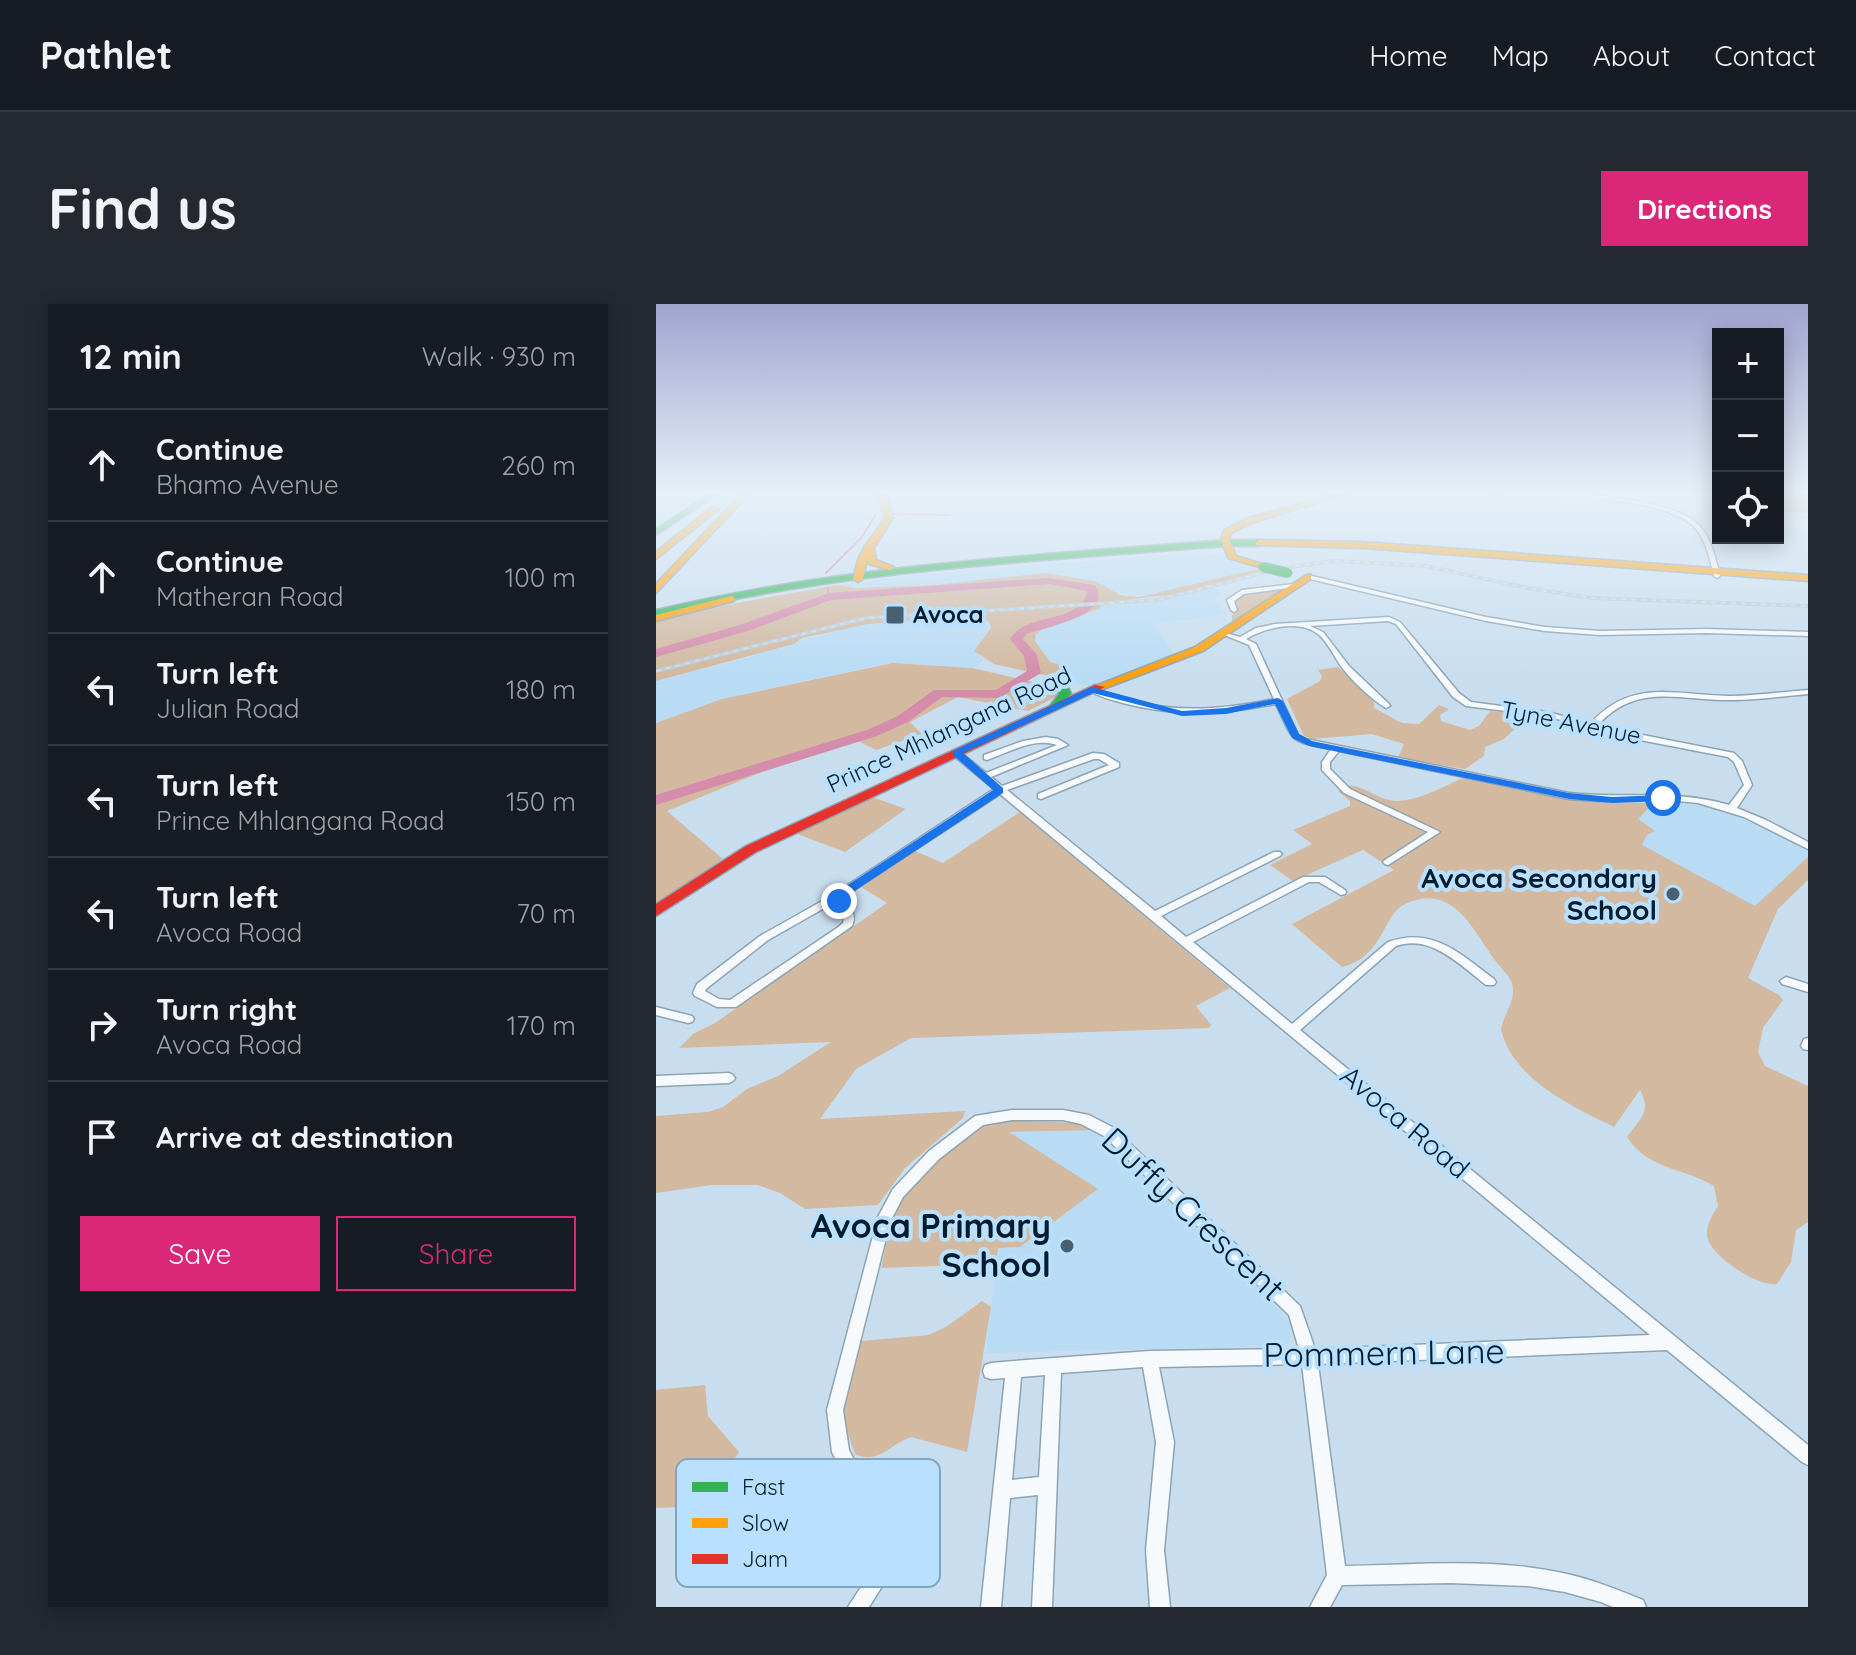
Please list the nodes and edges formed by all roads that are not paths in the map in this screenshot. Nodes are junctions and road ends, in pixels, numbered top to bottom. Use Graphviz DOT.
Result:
graph roads {
  1 [pos="689,553"];
  2 [pos="869,553"];
  3 [pos="1100,553"];
  4 [pos="1125,553"];
  5 [pos="1243,553"];
  6 [pos="1400,553"];
  7 [pos="1708,553"];
  8 [pos="862,565"];
  9 [pos="908,569"];
  10 [pos="1716,573"];
  11 [pos="1297,579"];
  12 [pos="1808,580"];
  13 [pos="656,593"];
  14 [pos="1234,610"];
  15 [pos="659,611"];
  16 [pos="1297,624"];
  17 [pos="1224,633"];
  18 [pos="1808,634"];
  19 [pos="1243,638"];
  20 [pos="1061,683"];
  21 [pos="1092,690"];
  22 [pos="1808,692"];
  23 [pos="1278,701"];
  24 [pos="1386,706"];
  25 [pos="1055,707"];
  26 [pos="1591,727"];
  27 [pos="1336,749"];
  28 [pos="956,753"];
  29 [pos="987,757"];
  30 [pos="984,777"];
  31 [pos="999,790"];
  32 [pos="1041,796"];
  33 [pos="1732,808"];
  34 [pos="1808,846"];
  35 [pos="1277,854"];
  36 [pos="1388,862"];
  37 [pos="1341,892"];
  38 [pos="835,898"];
  39 [pos="656,911"];
  40 [pos="1153,916"];
  41 [pos="1185,942"];
  42 [pos="1786,981"];
  43 [pos="1490,982"];
  44 [pos="1808,989"];
  45 [pos="656,1011"];
  46 [pos="688,1019"];
  47 [pos="1294,1029"];
  48 [pos="729,1078"];
  49 [pos="656,1081"];
  50 [pos="1670,1342"];
  51 [pos="1309,1354"];
  52 [pos="1150,1359"];
  53 [pos="1053,1367"];
  54 [pos="1014,1369"];
  55 [pos="991,1371"];
  56 [pos="1808,1456"];
  57 [pos="844,1459"];
  58 [pos="1048,1485"];
  59 [pos="1001,1490"];
  60 [pos="1337,1576"];
  61 [pos="871,1587"];
  62 [pos="1607,1600"];
  63 [pos="858,1607"];
  64 [pos="991,1607"];
  65 [pos="1042,1607"];
  66 [pos="1160,1607"];
  67 [pos="1320,1607"];
  68 [pos="1636,1607"];
  1 -- 13 [label="main road"];
  2 -- 8 [label="main road"];
  3 -- 9 [label="main road"];
  4 -- 8 [label="main road"];
  5 -- 11 [label="main road, bridge"];
  6 -- 10 [label="main road"];
  7 -- 10 [label="street"];
  8 -- 9 [label="main road"];
  8 -- 9 [label="main road"];
  8 -- 15 [label="main road"];
  8 -- 15 [label="main road"];
  10 -- 12 [label="main road"];
  11 -- 14 [label="street"];
  11 -- 17 [label="main road, Prince Mhlangana Road"];
  11 -- 18 [label="street"];
  16 -- 19 [label="street, Tyne Avenue"];
  16 -- 24 [label="street"];
  16 -- 26 [label="street, Tyne Avenue"];
  17 -- 19 [label="street"];
  17 -- 21 [label="main road, Prince Mhlangana Road"];
  19 -- 23 [label="street"];
  20 -- 25 [label="main road"];
  21 -- 23 [label="street"];
  21 -- 25 [label="main road, Prince Mhlangana Road"];
  22 -- 26 [label="street"];
  23 -- 27 [label="street"];
  25 -- 28 [label="main road, Prince Mhlangana Road"];
  26 -- 33 [label="street, Tyne Avenue"];
  27 -- 33 [label="street"];
  27 -- 36 [label="street"];
  28 -- 30 [label="street, Avoca Road"];
  28 -- 39 [label="main road, Prince Mhlangana Road"];
  29 -- 30 [label="street"];
  30 -- 31 [label="street, Avoca Road"];
  31 -- 32 [label="street"];
  31 -- 38 [label="street"];
  31 -- 40 [label="street, Avoca Road"];
  33 -- 34 [label="street"];
  35 -- 40 [label="street"];
  37 -- 41 [label="street"];
  38 -- 38 [label="street"];
  40 -- 41 [label="street, Avoca Road"];
  41 -- 47 [label="street, Avoca Road"];
  42 -- 44 [label="street"];
  43 -- 47 [label="street"];
  45 -- 46 [label="street"];
  47 -- 50 [label="street, Avoca Road"];
  48 -- 49 [label="street"];
  50 -- 51 [label="street, Pommern Lane"];
  50 -- 56 [label="street, Avoca Road"];
  51 -- 52 [label="street, Pommern Lane"];
  51 -- 57 [label="street, Duffy Crescent"];
  51 -- 60 [label="street, Duffy Crescent"];
  52 -- 53 [label="street, Pommern Lane"];
  52 -- 66 [label="street"];
  53 -- 54 [label="street, Pommern Lane"];
  53 -- 58 [label="street"];
  54 -- 55 [label="street, Pommern Lane"];
  54 -- 59 [label="street"];
  58 -- 59 [label="street"];
  58 -- 65 [label="street"];
  59 -- 64 [label="street"];
  60 -- 62 [label="street"];
  60 -- 67 [label="street"];
  61 -- 63 [label="street, Duffy Crescent"];
  62 -- 68 [label="street"];
}
